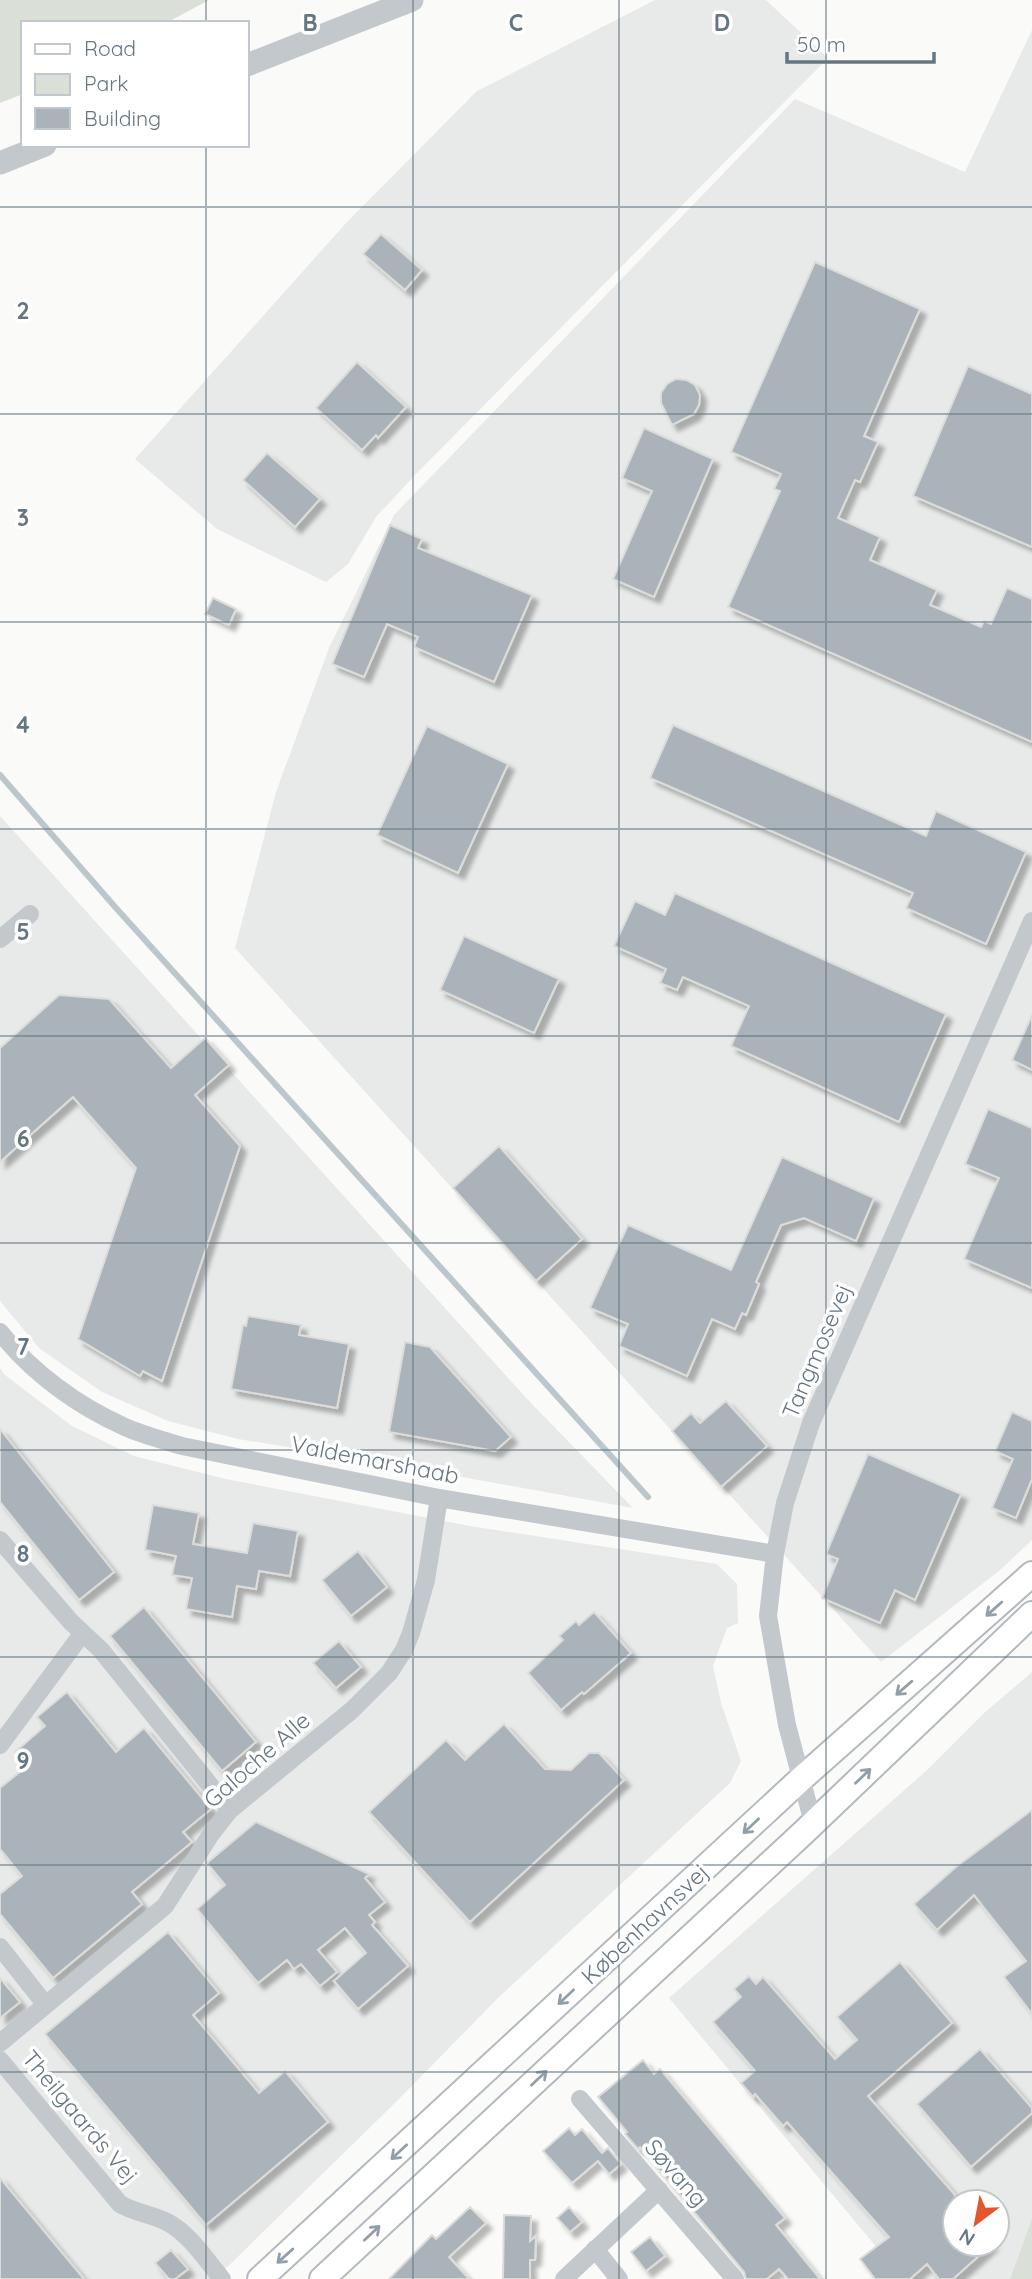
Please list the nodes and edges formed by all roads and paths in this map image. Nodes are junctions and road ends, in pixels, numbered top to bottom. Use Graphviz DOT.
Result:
graph roads {
  1 [pos="412,0"];
  2 [pos="248,65"];
  3 [pos="40,147"];
  4 [pos="0,163"];
  5 [pos="30,914"];
  6 [pos="1032,921"];
  7 [pos="0,939"];
  8 [pos="0,1332"];
  9 [pos="439,1498"];
  10 [pos="0,1540"];
  11 [pos="775,1555"];
  12 [pos="1032,1574"];
  13 [pos="1032,1614"];
  14 [pos="82,1634"];
  15 [pos="0,1745"];
  16 [pos="801,1779"];
  17 [pos="230,1810"];
  18 [pos="813,1823"];
  19 [pos="0,1947"];
  20 [pos="45,2004"];
  21 [pos="0,2043"];
  22 [pos="0,2060"];
  23 [pos="580,2099"];
  24 [pos="659,2190"];
  25 [pos="595,2249"];
  26 [pos="222,2279"];
  27 [pos="260,2279"];
  28 [pos="322,2279"];
  29 [pos="564,2279"];
  30 [pos="619,2279"];
  31 [pos="735,2279"];
  1 -- 2 [label="street"];
  3 -- 4 [label="street"];
  5 -- 7 [label="street"];
  6 -- 11 [label="street, Tangmosevej"];
  8 -- 9 [label="street, Valdemarshaab"];
  9 -- 11 [label="street, Valdemarshaab"];
  9 -- 17 [label="street, Galoche Alle"];
  10 -- 14 [label="street"];
  11 -- 16 [label="street, Tangmosevej"];
  12 -- 16 [label="main road, Københavnsvej, one-way"];
  18 -- 13 [label="main road, Københavnsvej, one-way"];
  14 -- 15 [label="street"];
  14 -- 17 [label="street"];
  16 -- 18 [label="street, Tangmosevej"];
  16 -- 27 [label="main road, Københavnsvej, one-way"];
  17 -- 20 [label="street, Galoche Alle"];
  28 -- 18 [label="main road, Københavnsvej, one-way"];
  19 -- 20 [label="street"];
  20 -- 21 [label="street, Galoche Alle"];
  22 -- 26 [label="street, Theilgaards Vej"];
  23 -- 24 [label="street, Søvang"];
  24 -- 25 [label="street"];
  24 -- 31 [label="street, Søvang"];
  25 -- 29 [label="street"];
  25 -- 30 [label="street"];
}
